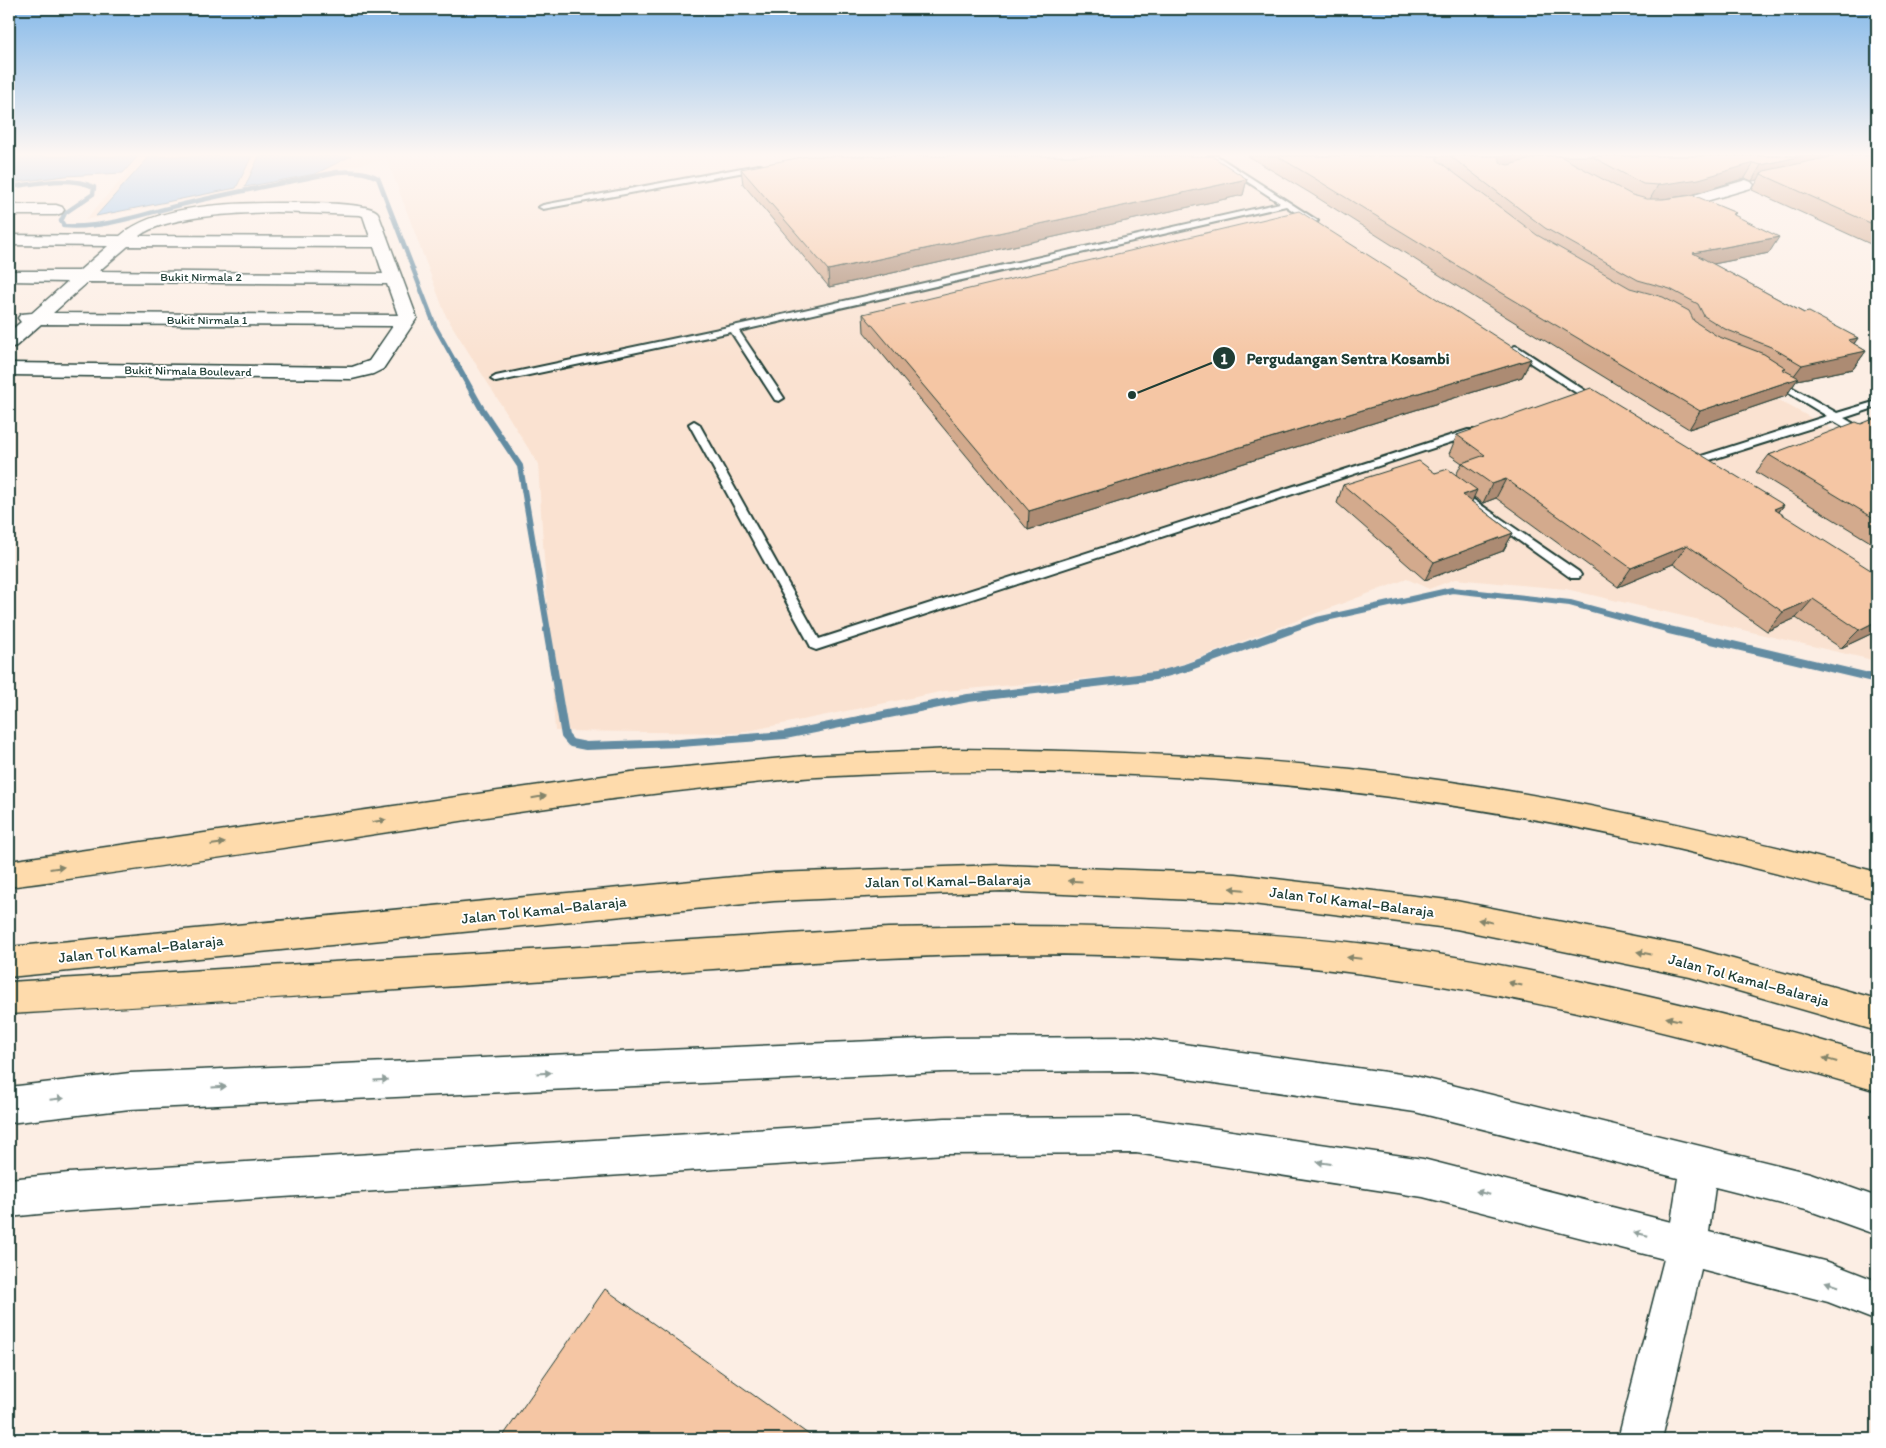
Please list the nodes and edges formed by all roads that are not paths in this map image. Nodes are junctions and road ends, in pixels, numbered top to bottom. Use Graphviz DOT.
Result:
graph roads {
  1 [pos="151,224"];
  2 [pos="374,224"];
  3 [pos="1199,224"];
  4 [pos="9,240"];
  5 [pos="124,240"];
  6 [pos="380,242"];
  7 [pos="9,276"];
  8 [pos="83,276"];
  9 [pos="394,279"];
  10 [pos="9,318"];
  11 [pos="35,318"];
  12 [pos="405,321"];
  13 [pos="733,329"];
  14 [pos="1502,341"];
  15 [pos="9,342"];
  16 [pos="9,369"];
  17 [pos="1764,374"];
  18 [pos="496,379"];
  19 [pos="1586,394"];
  20 [pos="779,398"];
  21 [pos="1568,400"];
  22 [pos="1602,404"];
  23 [pos="1877,404"];
  24 [pos="1836,417"];
  25 [pos="694,424"];
  26 [pos="1487,427"];
  27 [pos="1877,437"];
  28 [pos="1689,459"];
  29 [pos="1710,472"];
  30 [pos="1454,489"];
  31 [pos="1575,576"];
  32 [pos="9,874"];
  33 [pos="1877,886"];
  34 [pos="9,962"];
  35 [pos="9,998"];
  36 [pos="1877,1015"];
  37 [pos="1877,1074"];
  38 [pos="9,1105"];
  39 [pos="1699,1164"];
  40 [pos="9,1198"];
  41 [pos="1877,1216"];
  42 [pos="1687,1246"];
  43 [pos="1877,1301"];
  44 [pos="1640,1439"];
  1 -- 5 [label="street"];
  2 -- 6 [label="street"];
  3 -- 13 [label="lane"];
  4 -- 5 [label="street"];
  5 -- 6 [label="street"];
  5 -- 8 [label="street"];
  6 -- 9 [label="street"];
  7 -- 8 [label="street, Bukit Nirmala 2"];
  8 -- 9 [label="street, Bukit Nirmala 2"];
  8 -- 11 [label="street"];
  9 -- 12 [label="street"];
  10 -- 11 [label="street, Bukit Nirmala 1"];
  11 -- 12 [label="street, Bukit Nirmala 1"];
  11 -- 15 [label="street"];
  12 -- 16 [label="street, Bukit Nirmala Boulevard"];
  13 -- 18 [label="lane"];
  13 -- 20 [label="lane"];
  14 -- 19 [label="lane"];
  17 -- 24 [label="lane"];
  19 -- 21 [label="lane"];
  19 -- 22 [label="lane"];
  23 -- 24 [label="lane"];
  24 -- 27 [label="lane"];
  24 -- 28 [label="lane"];
  25 -- 26 [label="lane"];
  28 -- 29 [label="lane"];
  30 -- 31 [label="lane"];
  32 -- 33 [label="highway, one-way"];
  36 -- 34 [label="highway, Jalan Tol Kamal–Balaraja, one-way"];
  37 -- 35 [label="highway, one-way"];
  38 -- 39 [label="street, one-way"];
  39 -- 41 [label="street"];
  39 -- 42 [label="street"];
  42 -- 40 [label="street, one-way"];
  43 -- 42 [label="street, one-way"];
  42 -- 44 [label="street"];
}
